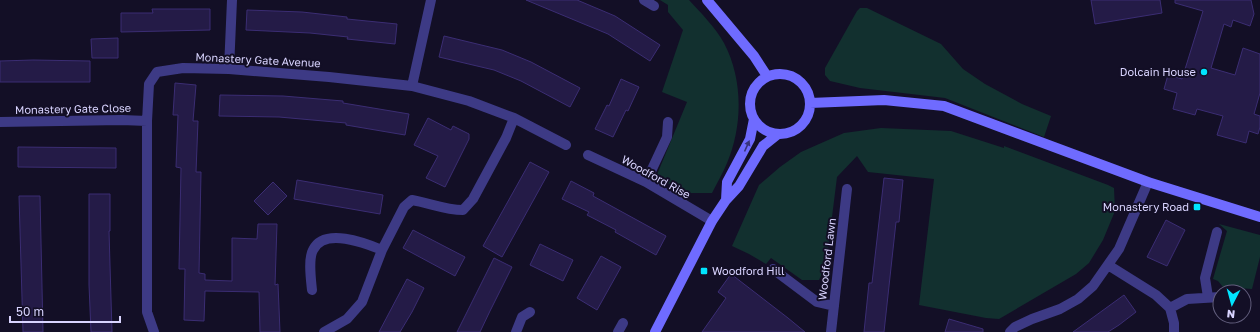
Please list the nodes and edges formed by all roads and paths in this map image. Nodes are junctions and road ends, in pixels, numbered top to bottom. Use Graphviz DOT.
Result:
graph roads {
  1 [pos="232,0"];
  2 [pos="430,0"];
  3 [pos="644,0"];
  4 [pos="707,0"];
  5 [pos="654,6"];
  6 [pos="230,68"];
  7 [pos="767,76"];
  8 [pos="412,86"];
  9 [pos="810,103"];
  10 [pos="514,118"];
  11 [pos="754,119"];
  12 [pos="147,121"];
  13 [pos="0,122"];
  14 [pos="668,122"];
  15 [pos="778,134"];
  16 [pos="566,145"];
  17 [pos="588,155"];
  18 [pos="646,182"];
  19 [pos="1148,182"];
  20 [pos="847,189"];
  21 [pos="726,200"];
  22 [pos="1260,217"];
  23 [pos="712,221"];
  24 [pos="1217,232"];
  25 [pos="382,250"];
  26 [pos="1108,265"];
  27 [pos="773,269"];
  28 [pos="312,290"];
  29 [pos="1208,297"];
  30 [pos="1212,297"];
  31 [pos="834,306"];
  32 [pos="1170,308"];
  33 [pos="530,312"];
  34 [pos="623,322"];
  35 [pos="154,332"];
  36 [pos="324,332"];
  37 [pos="516,332"];
  38 [pos="618,332"];
  39 [pos="655,332"];
  40 [pos="831,332"];
  41 [pos="1010,332"];
  42 [pos="1174,332"];
  1 -- 6 [label="street"];
  2 -- 8 [label="street"];
  3 -- 5 [label="street"];
  4 -- 7 [label="street"];
  6 -- 8 [label="street, Monastery Gate Avenue"];
  6 -- 12 [label="street, Monastery Gate Avenue"];
  7 -- 9 [label="street"];
  7 -- 11 [label="street"];
  8 -- 10 [label="street, Monastery Gate Avenue"];
  9 -- 15 [label="street"];
  9 -- 19 [label="street"];
  10 -- 16 [label="street, Monastery Gate Avenue"];
  10 -- 25 [label="street"];
  11 -- 15 [label="street"];
  21 -- 11 [label="street, one-way"];
  12 -- 13 [label="street, Monastery Gate Close"];
  12 -- 35 [label="street, Monastery Gate Avenue"];
  14 -- 18 [label="street"];
  15 -- 21 [label="street"];
  17 -- 18 [label="street, Woodford Rise"];
  18 -- 23 [label="street, Woodford Rise"];
  19 -- 22 [label="street"];
  19 -- 26 [label="street"];
  20 -- 31 [label="street, Woodford Lawn"];
  21 -- 23 [label="street"];
  23 -- 39 [label="street"];
  24 -- 29 [label="street"];
  25 -- 28 [label="street"];
  25 -- 36 [label="street"];
  26 -- 32 [label="street"];
  26 -- 41 [label="street"];
  27 -- 31 [label="street"];
  29 -- 30 [label="street"];
  29 -- 32 [label="street"];
  31 -- 40 [label="street, Woodford Lawn"];
  32 -- 42 [label="street"];
  33 -- 37 [label="street"];
  34 -- 38 [label="street"];
}
